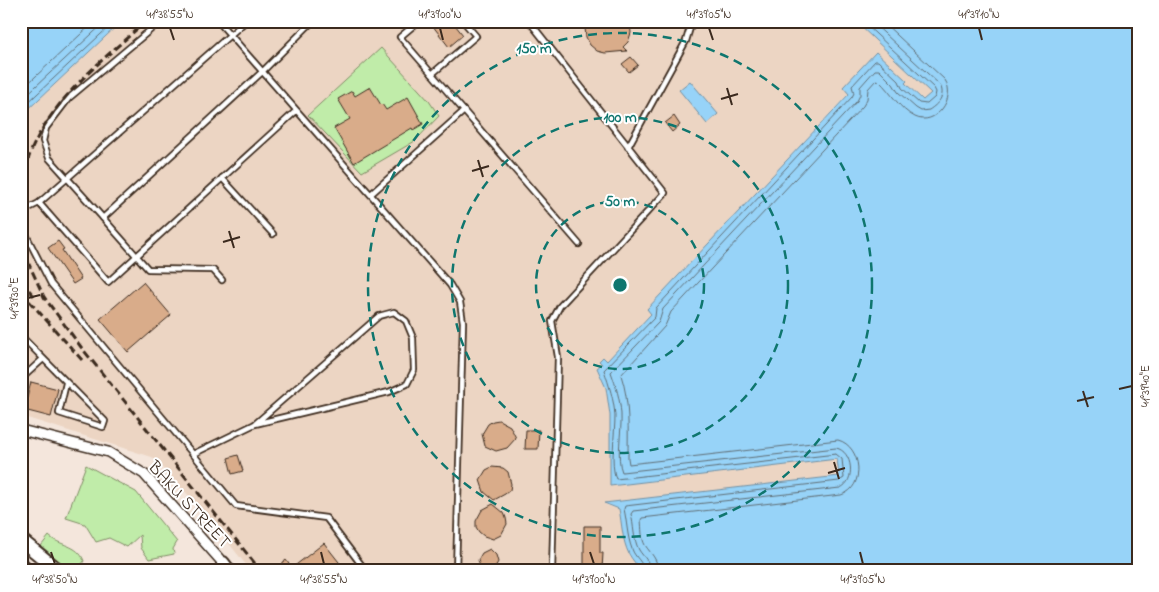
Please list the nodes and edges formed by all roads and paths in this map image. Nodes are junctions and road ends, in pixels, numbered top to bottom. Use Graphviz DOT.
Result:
graph roads {
  1 [pos="161,21"];
  2 [pos="218,21"];
  3 [pos="246,21"];
  4 [pos="313,21"];
  5 [pos="419,21"];
  6 [pos="464,21"];
  7 [pos="529,21"];
  8 [pos="684,21"];
  9 [pos="692,21"];
  10 [pos="690,28"];
  11 [pos="230,36"];
  12 [pos="262,72"];
  13 [pos="432,74"];
  14 [pos="296,111"];
  15 [pos="464,111"];
  16 [pos="628,147"];
  17 [pos="222,178"];
  18 [pos="67,179"];
  19 [pos="371,194"];
  20 [pos="40,203"];
  21 [pos="21,212"];
  22 [pos="102,218"];
  23 [pos="21,225"];
  24 [pos="273,234"];
  25 [pos="579,244"];
  26 [pos="137,256"];
  27 [pos="222,280"];
  28 [pos="22,340"];
  29 [pos="43,359"];
  30 [pos="21,379"];
  31 [pos="66,383"];
  32 [pos="255,424"];
  33 [pos="21,430"];
  34 [pos="193,454"];
  35 [pos="21,540"];
  36 [pos="21,564"];
  37 [pos="226,567"];
  38 [pos="29,571"];
  39 [pos="59,571"];
  40 [pos="366,571"];
  41 [pos="456,571"];
  42 [pos="552,571"];
  1 -- 18 [label="lane"];
  2 -- 11 [label="lane"];
  3 -- 11 [label="lane"];
  4 -- 12 [label="lane"];
  5 -- 13 [label="lane"];
  6 -- 13 [label="lane"];
  7 -- 16 [label="lane"];
  8 -- 10 [label="lane"];
  9 -- 10 [label="lane"];
  10 -- 16 [label="lane"];
  11 -- 12 [label="lane"];
  11 -- 18 [label="lane"];
  12 -- 14 [label="lane"];
  12 -- 22 [label="lane"];
  13 -- 15 [label="lane"];
  14 -- 17 [label="lane"];
  14 -- 19 [label="lane"];
  15 -- 19 [label="lane"];
  15 -- 25 [label="lane"];
  16 -- 42 [label="lane"];
  17 -- 24 [label="lane"];
  17 -- 26 [label="lane"];
  18 -- 20 [label="lane"];
  18 -- 22 [label="lane"];
  19 -- 41 [label="lane"];
  20 -- 21 [label="lane"];
  20 -- 26 [label="lane"];
  22 -- 26 [label="lane"];
  23 -- 34 [label="lane"];
  26 -- 27 [label="lane"];
  28 -- 29 [label="lane"];
  29 -- 30 [label="lane"];
  29 -- 31 [label="lane"];
  31 -- 31 [label="lane"];
  32 -- 32 [label="lane"];
  32 -- 34 [label="lane"];
  33 -- 37 [label="street, BAKU STREET"];
  34 -- 40 [label="lane"];
  35 -- 39 [label="main road"];
  36 -- 38 [label="main road"];
}
